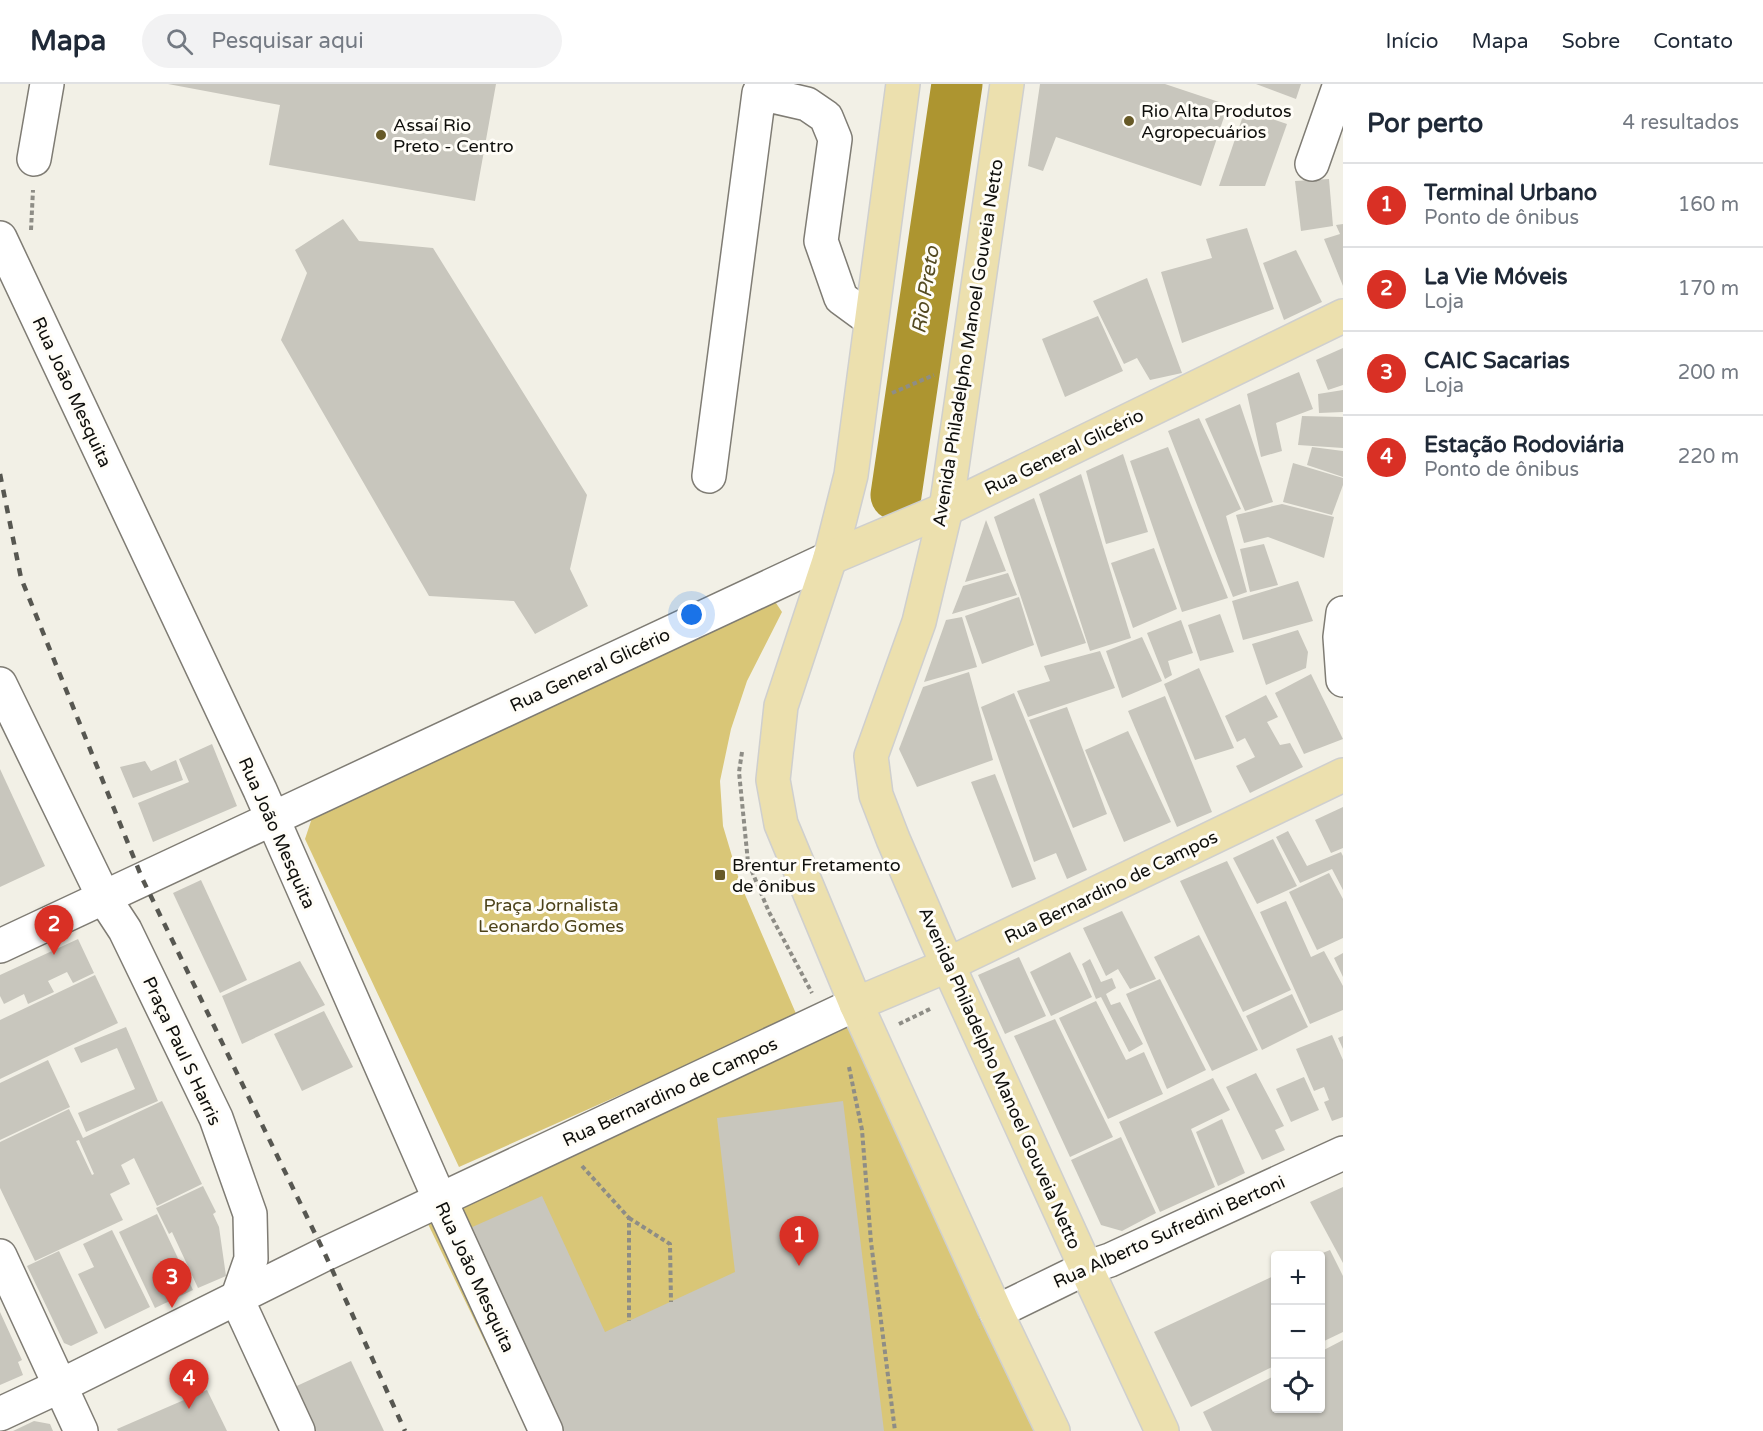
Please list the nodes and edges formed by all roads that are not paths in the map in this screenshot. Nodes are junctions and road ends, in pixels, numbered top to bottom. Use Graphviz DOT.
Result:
graph roads {
  1 [pos="47,84"];
  2 [pos="903,84"];
  3 [pos="1007,84"];
  4 [pos="1340,84"];
  5 [pos="34,159"];
  6 [pos="1312,164"];
  7 [pos="0,238"];
  8 [pos="1343,316"];
  9 [pos="871,320"];
  10 [pos="709,476"];
  11 [pos="935,513"];
  12 [pos="837,554"];
  13 [pos="1343,613"];
  14 [pos="1343,680"];
  15 [pos="0,684"];
  16 [pos="1343,776"];
  17 [pos="266,805"];
  18 [pos="104,898"];
  19 [pos="0,946"];
  20 [pos="940,968"];
  21 [pos="865,1001"];
  22 [pos="1343,1153"];
  23 [pos="440,1200"];
  24 [pos="0,1256"];
  25 [pos="1080,1271"];
  26 [pos="237,1299"];
  27 [pos="1006,1307"];
  28 [pos="60,1386"];
  29 [pos="0,1414"];
  30 [pos="81,1431"];
  31 [pos="298,1431"];
  32 [pos="546,1431"];
  33 [pos="1053,1431"];
  34 [pos="1162,1431"];
  1 -- 5 [label="street"];
  2 -- 9 [label="main road"];
  3 -- 11 [label="main road, Avenida Philadelpho Manoel Gouveia Netto"];
  4 -- 6 [label="street"];
  7 -- 17 [label="street, Rua João Mesquita"];
  8 -- 11 [label="main road, Rua General Glicério"];
  9 -- 10 [label="street"];
  9 -- 12 [label="main road"];
  11 -- 12 [label="main road, Rua General Glicério"];
  11 -- 20 [label="main road, Avenida Philadelpho Manoel Gouveia Netto"];
  12 -- 17 [label="street, Rua General Glicério"];
  12 -- 21 [label="main road"];
  13 -- 14 [label="street"];
  15 -- 18 [label="street, Praça Paul S Harris"];
  16 -- 20 [label="main road, Rua Bernardino de Campos"];
  17 -- 18 [label="street, Rua General Glicério"];
  17 -- 23 [label="street, Rua João Mesquita"];
  18 -- 19 [label="street, Rua General Glicério"];
  18 -- 26 [label="street, Praça Paul S Harris"];
  20 -- 21 [label="main road, Rua Bernardino de Campos"];
  20 -- 25 [label="main road, Avenida Philadelpho Manoel Gouveia Netto"];
  21 -- 23 [label="street, Rua Bernardino de Campos"];
  21 -- 27 [label="main road"];
  22 -- 25 [label="street, Rua Alberto Sufredini Bertoni"];
  23 -- 26 [label="street, Rua Bernardino de Campos"];
  23 -- 32 [label="street, Rua João Mesquita"];
  24 -- 28 [label="street"];
  25 -- 27 [label="street, Rua Alberto Sufredini Bertoni"];
  25 -- 34 [label="main road, Avenida Philadelpho Manoel Gouveia Netto"];
  26 -- 28 [label="street, Rua Bernardino de Campos"];
  26 -- 31 [label="street"];
  27 -- 33 [label="main road"];
  28 -- 29 [label="street, Rua Bernardino de Campos"];
  28 -- 30 [label="street"];
}
